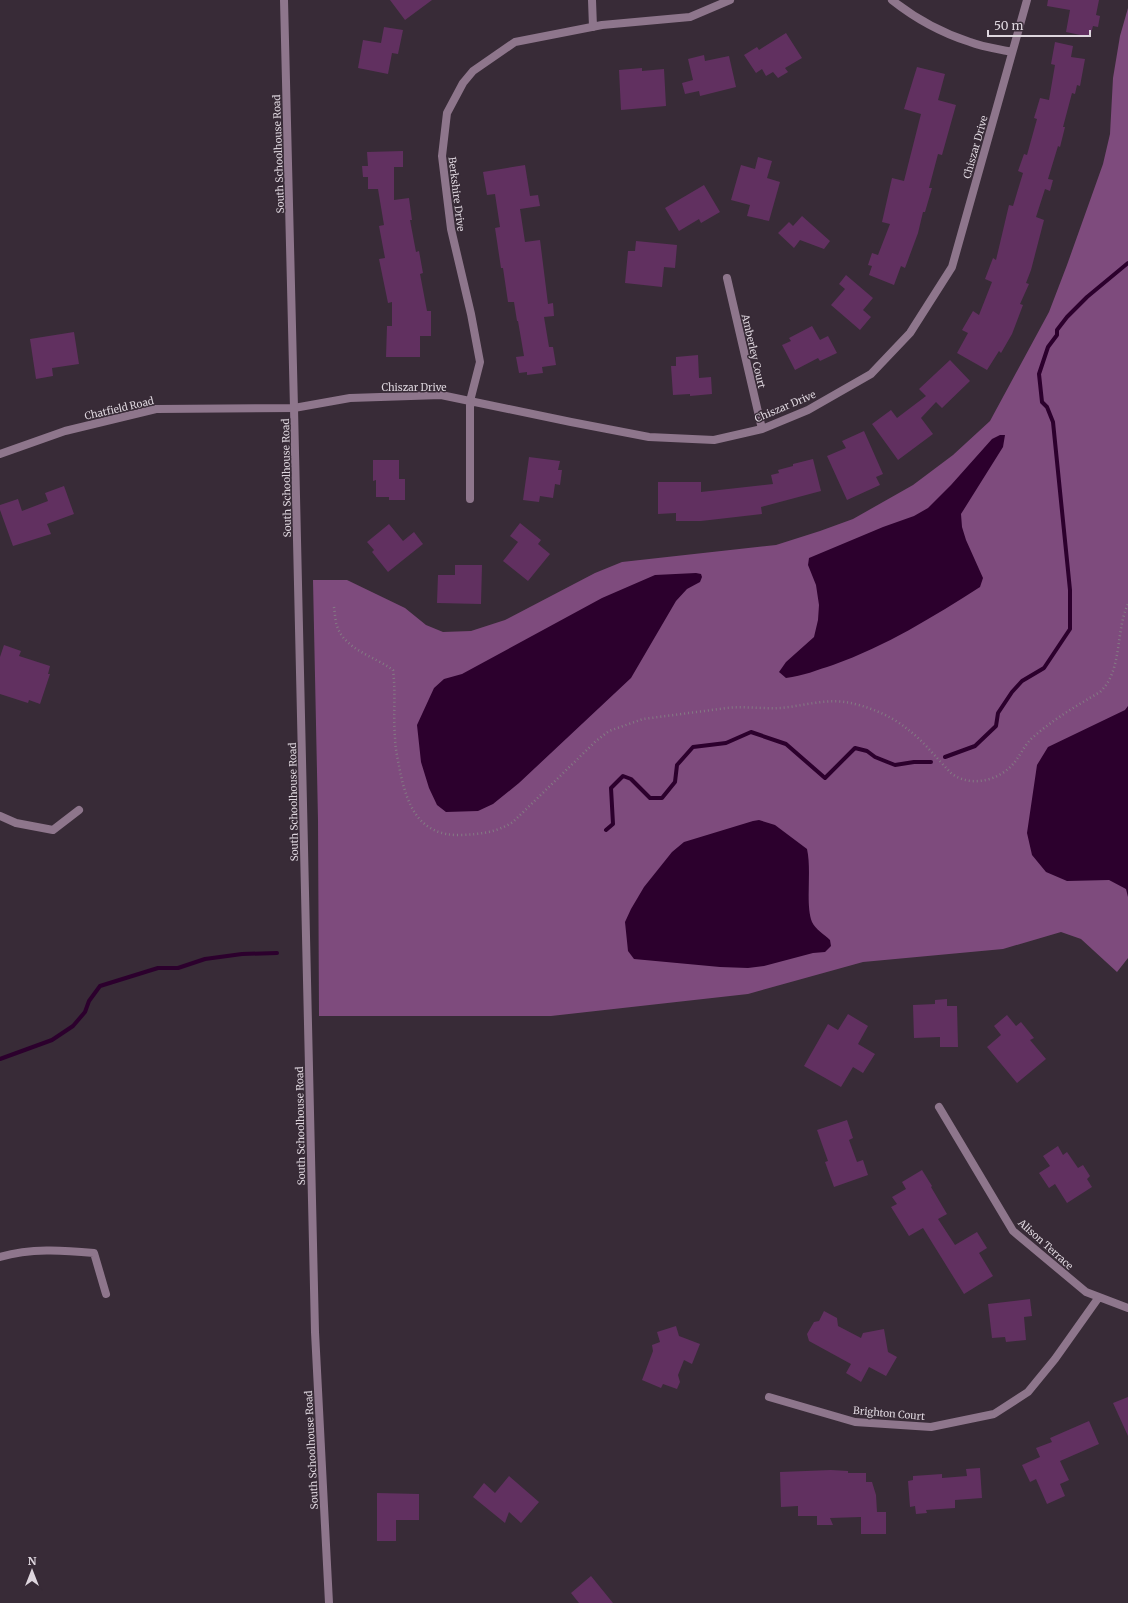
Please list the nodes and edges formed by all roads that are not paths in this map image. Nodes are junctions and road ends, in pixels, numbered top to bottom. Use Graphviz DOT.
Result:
graph roads {
  1 [pos="284,0"];
  2 [pos="592,0"];
  3 [pos="730,0"];
  4 [pos="892,0"];
  5 [pos="1027,0"];
  6 [pos="593,27"];
  7 [pos="1012,52"];
  8 [pos="727,278"];
  9 [pos="470,401"];
  10 [pos="294,408"];
  11 [pos="762,429"];
  12 [pos="0,454"];
  13 [pos="470,499"];
  14 [pos="79,810"];
  15 [pos="0,816"];
  16 [pos="939,1107"];
  17 [pos="0,1257"];
  18 [pos="106,1294"];
  19 [pos="1099,1297"];
  20 [pos="1128,1308"];
  21 [pos="769,1397"];
  22 [pos="329,1603"];
  1 -- 10 [label="street, South Schoolhouse Road"];
  2 -- 6 [label="street"];
  3 -- 6 [label="street, Berkshire Drive"];
  4 -- 7 [label="street"];
  5 -- 7 [label="street, Chiszar Drive"];
  6 -- 9 [label="street, Berkshire Drive"];
  7 -- 11 [label="street, Chiszar Drive"];
  8 -- 11 [label="street, Amberley Court"];
  9 -- 10 [label="street, Chiszar Drive"];
  9 -- 11 [label="street, Chiszar Drive"];
  9 -- 13 [label="street, Berkshire Drive"];
  10 -- 12 [label="street, Chatfield Road"];
  10 -- 22 [label="street, South Schoolhouse Road"];
  14 -- 15 [label="street"];
  16 -- 19 [label="street, Alison Terrace"];
  17 -- 18 [label="street"];
  19 -- 20 [label="street, Alison Terrace"];
  19 -- 21 [label="street, Brighton Court"];
}
